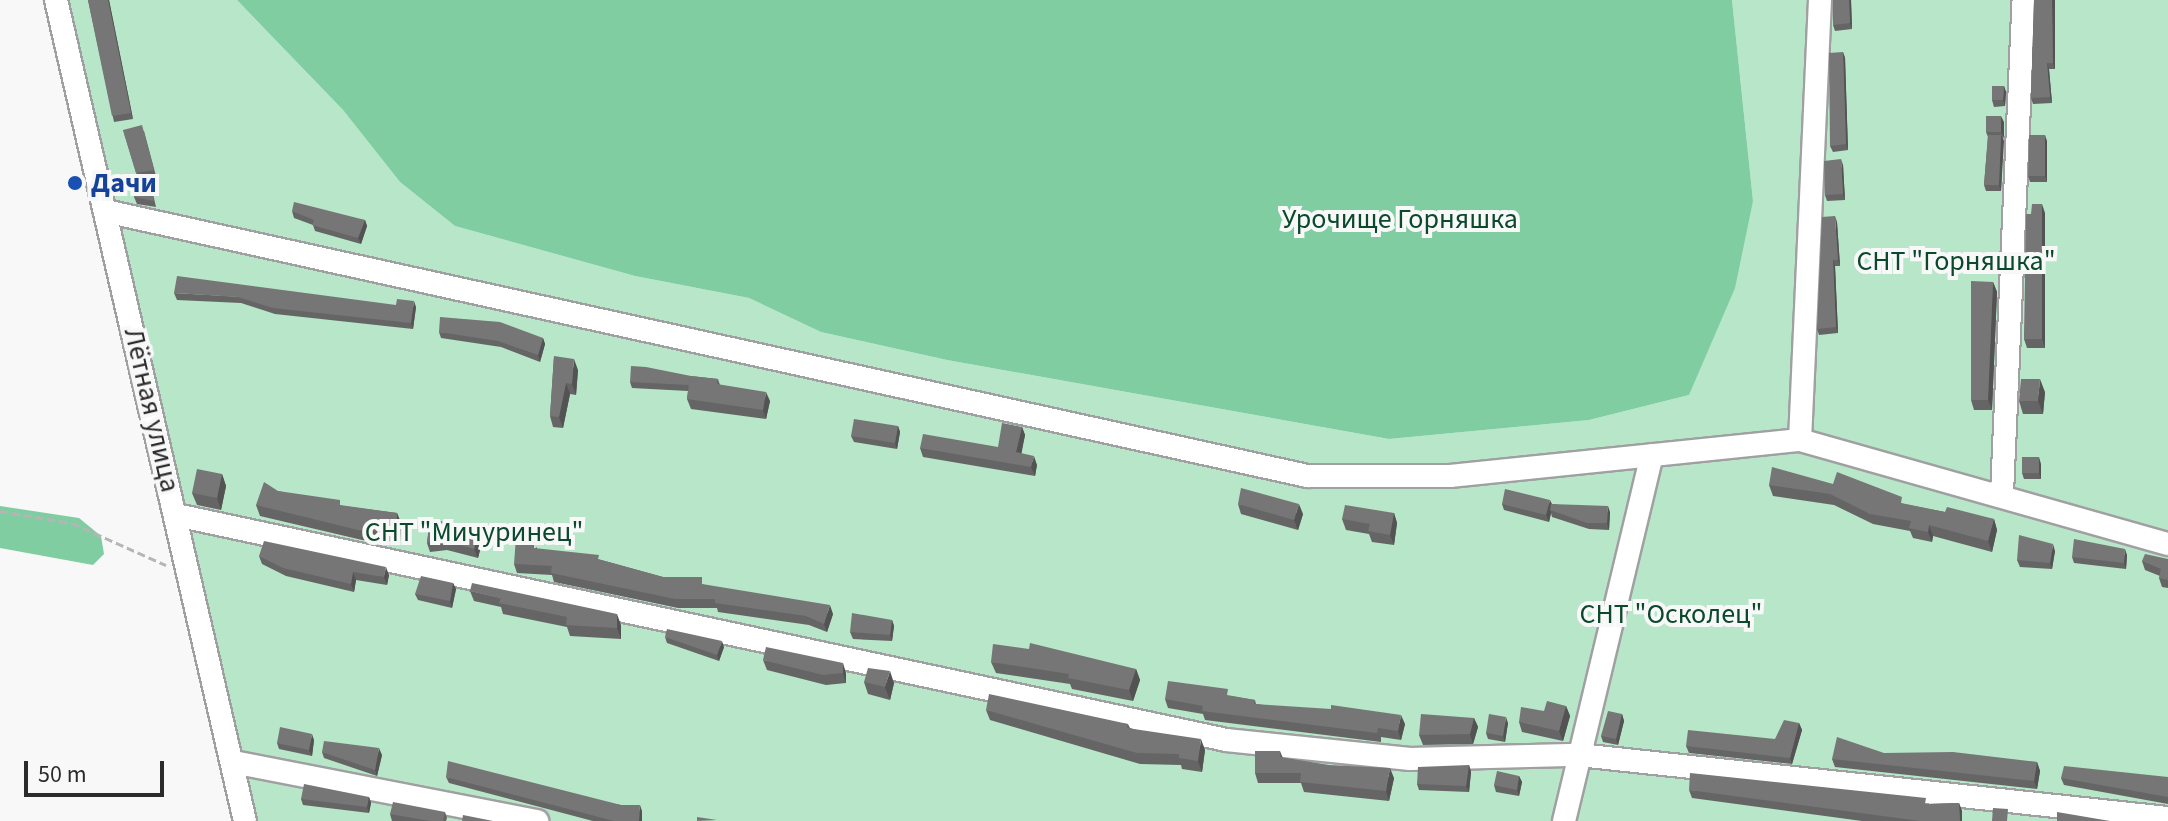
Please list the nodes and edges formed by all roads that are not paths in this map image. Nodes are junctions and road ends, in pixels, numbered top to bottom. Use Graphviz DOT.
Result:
graph roads {
  1 [pos="56,0"];
  2 [pos="1820,0"];
  3 [pos="2024,0"];
  4 [pos="105,211"];
  5 [pos="1800,440"];
  6 [pos="1652,455"];
  7 [pos="2002,494"];
  8 [pos="176,515"];
  9 [pos="2168,544"];
  10 [pos="1579,755"];
  11 [pos="233,762"];
  12 [pos="2168,818"];
  13 [pos="245,821"];
  14 [pos="537,821"];
  15 [pos="1564,821"];
  1 -- 4 [label="street, Лётная улица"];
  2 -- 5 [label="street"];
  3 -- 7 [label="street"];
  4 -- 6 [label="street"];
  4 -- 8 [label="street, Лётная улица"];
  5 -- 6 [label="street"];
  5 -- 7 [label="street"];
  6 -- 10 [label="street"];
  7 -- 9 [label="street"];
  8 -- 10 [label="street"];
  8 -- 11 [label="street, Лётная улица"];
  10 -- 12 [label="street"];
  10 -- 15 [label="street"];
  11 -- 13 [label="street, Лётная улица"];
  11 -- 14 [label="street"];
}
